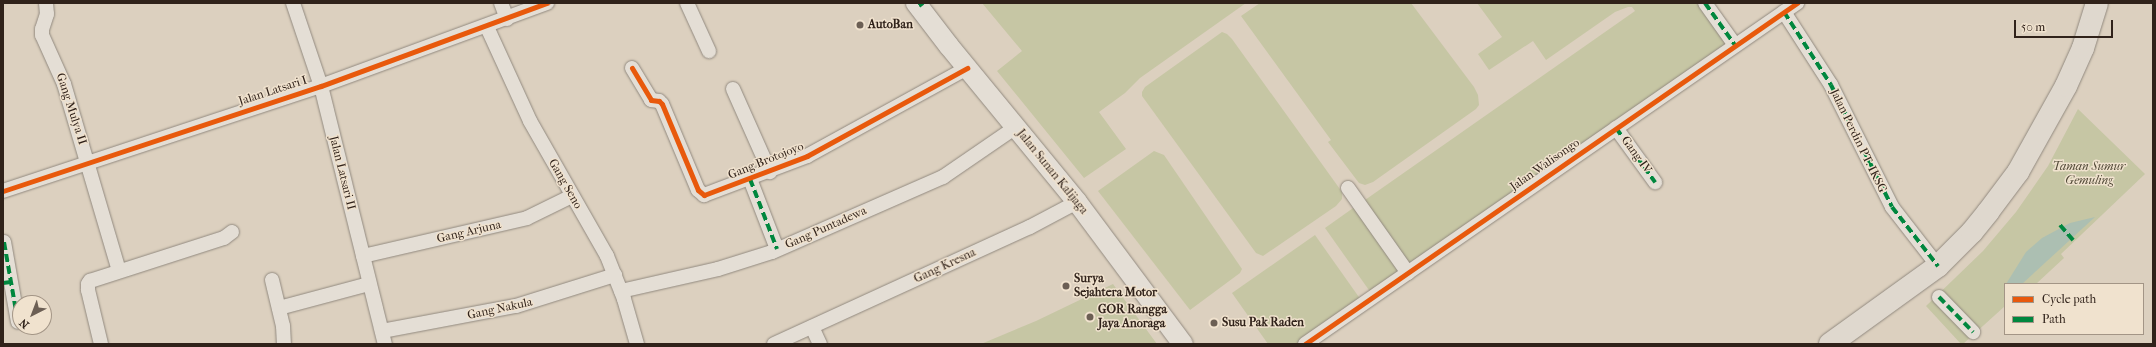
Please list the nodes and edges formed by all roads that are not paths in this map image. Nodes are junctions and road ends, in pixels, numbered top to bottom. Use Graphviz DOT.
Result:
graph roads {
  1 [pos="46,3"];
  2 [pos="293,3"];
  3 [pos="501,3"];
  4 [pos="547,3"];
  5 [pos="687,3"];
  6 [pos="1705,3"];
  7 [pos="2097,3"];
  8 [pos="919,4"];
  9 [pos="1791,6"];
  10 [pos="507,19"];
  11 [pos="486,27"];
  12 [pos="1735,45"];
  13 [pos="709,51"];
  14 [pos="632,68"];
  15 [pos="967,68"];
  16 [pos="321,86"];
  17 [pos="733,89"];
  18 [pos="1016,127"];
  19 [pos="1616,128"];
  20 [pos="88,162"];
  21 [pos="770,172"];
  22 [pos="750,179"];
  23 [pos="1655,182"];
  24 [pos="1348,188"];
  25 [pos="3,191"];
  26 [pos="572,196"];
  27 [pos="1077,202"];
  28 [pos="232,232"];
  29 [pos="4,242"];
  30 [pos="777,249"];
  31 [pos="363,256"];
  32 [pos="1938,266"];
  33 [pos="119,271"];
  34 [pos="1408,273"];
  35 [pos="615,275"];
  36 [pos="272,280"];
  37 [pos="7,283"];
  38 [pos="370,284"];
  39 [pos="621,291"];
  40 [pos="1939,297"];
  41 [pos="12,301"];
  42 [pos="279,308"];
  43 [pos="812,327"];
  44 [pos="1973,332"];
  45 [pos="383,337"];
  46 [pos="100,344"];
  47 [pos="284,344"];
  48 [pos="637,344"];
  49 [pos="774,344"];
  50 [pos="820,344"];
  51 [pos="1184,344"];
  52 [pos="1305,344"];
  53 [pos="1830,344"];
  1 -- 20 [label="street, Gang Mulya II"];
  2 -- 16 [label="street, Jalan Latsari II"];
  3 -- 10 [label="street"];
  4 -- 10 [label="street, Jalan Latsari I"];
  5 -- 13 [label="street"];
  6 -- 12 [label="street"];
  7 -- 32 [label="highway"];
  8 -- 15 [label="main road, Jalan Sunan Kalijaga"];
  9 -- 12 [label="street, Jalan Walisongo"];
  9 -- 32 [label="street, Jalan Perdin PT. IKSG"];
  10 -- 11 [label="street, Jalan Latsari I"];
  11 -- 16 [label="street, Jalan Latsari I"];
  11 -- 26 [label="street, Gang Seno"];
  12 -- 19 [label="street, Jalan Walisongo"];
  14 -- 22 [label="street, Gang Brotojoyo"];
  15 -- 18 [label="main road, Jalan Sunan Kalijaga"];
  15 -- 21 [label="street, Gang Brotojoyo"];
  16 -- 20 [label="street, Jalan Latsari I"];
  16 -- 31 [label="street, Jalan Latsari II"];
  17 -- 21 [label="street, Gang Brotojoyo"];
  18 -- 27 [label="main road, Jalan Sunan Kalijaga"];
  18 -- 30 [label="street, Gang Puntadewa"];
  19 -- 23 [label="street, Gang IV"];
  19 -- 34 [label="street, Jalan Walisongo"];
  20 -- 25 [label="street, Jalan Latsari I"];
  20 -- 33 [label="street, Gang Mulya II"];
  21 -- 22 [label="street, Gang Brotojoyo"];
  22 -- 30 [label="street"];
  24 -- 34 [label="street"];
  26 -- 31 [label="street, Gang Arjuna"];
  26 -- 35 [label="street, Gang Seno"];
  27 -- 43 [label="street, Gang Kresna"];
  27 -- 51 [label="main road, Jalan Sunan Kalijaga"];
  28 -- 33 [label="street"];
  29 -- 37 [label="street"];
  30 -- 39 [label="street, Gang Puntadewa"];
  31 -- 38 [label="street, Jalan Latsari II"];
  32 -- 53 [label="highway"];
  33 -- 46 [label="street"];
  34 -- 52 [label="street, Jalan Walisongo"];
  35 -- 39 [label="street, Gang Seno"];
  35 -- 45 [label="street, Gang Nakula"];
  36 -- 42 [label="street"];
  37 -- 41 [label="street"];
  38 -- 42 [label="street"];
  38 -- 45 [label="street, Jalan Latsari II"];
  39 -- 48 [label="street, Gang Seno"];
  40 -- 44 [label="street"];
  42 -- 47 [label="street"];
  43 -- 49 [label="street, Gang Kresna"];
  43 -- 50 [label="street"];
}
